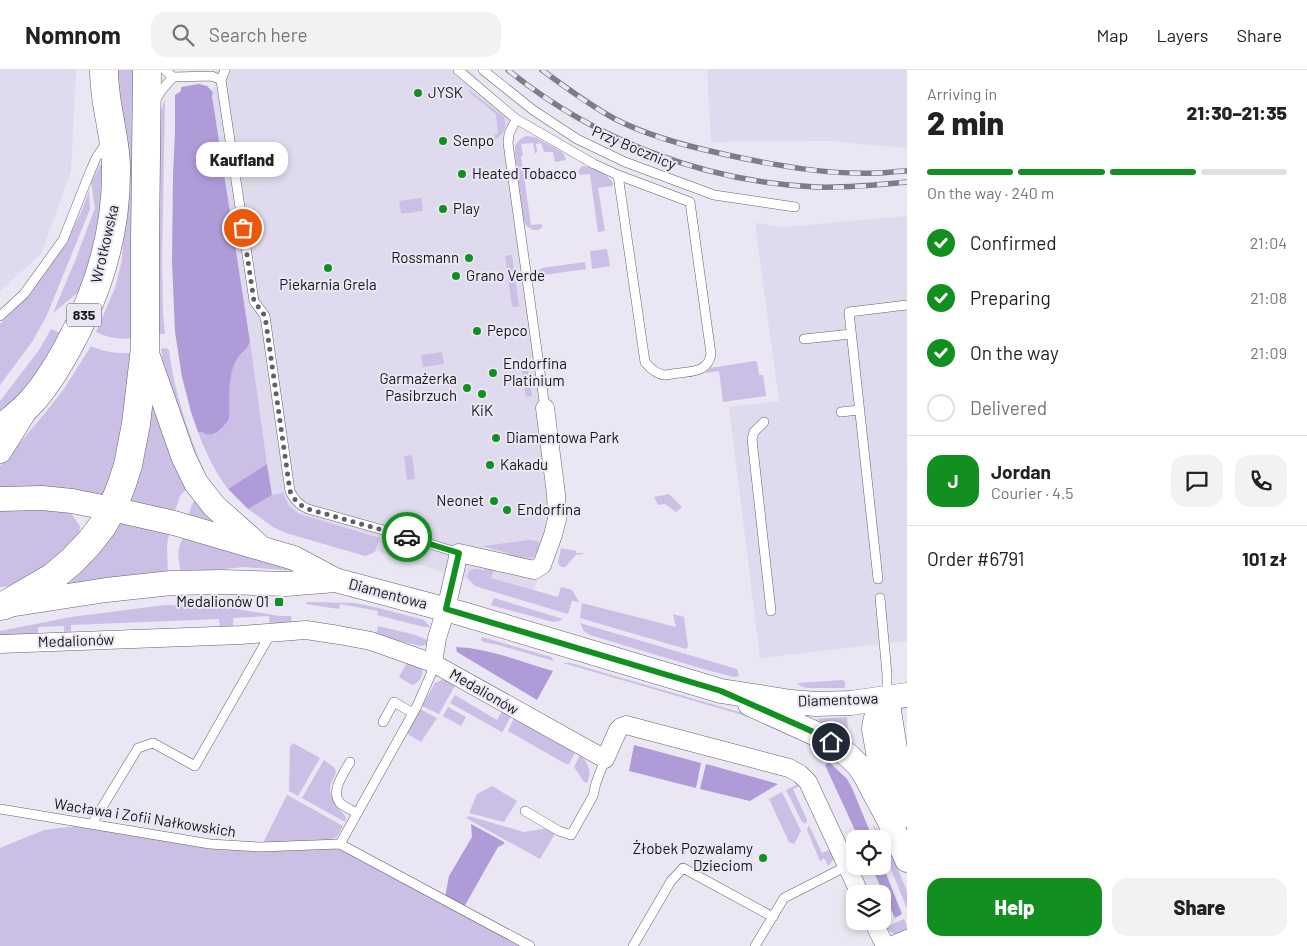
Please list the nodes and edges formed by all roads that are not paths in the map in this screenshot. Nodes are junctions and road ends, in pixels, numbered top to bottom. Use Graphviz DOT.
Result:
graph roads {
  1 [pos="104,70"];
  2 [pos="147,70"];
  3 [pos="164,70"];
  4 [pos="225,70"];
  5 [pos="458,70"];
  6 [pos="482,70"];
  7 [pos="173,77"];
  8 [pos="221,80"];
  9 [pos="516,119"];
  10 [pos="146,123"];
  11 [pos="112,134"];
  12 [pos="618,175"];
  13 [pos="795,207"];
  14 [pos="907,305"];
  15 [pos="0,316"];
  16 [pos="851,334"];
  17 [pos="804,339"];
  18 [pos="145,348"];
  19 [pos="31,402"];
  20 [pos="545,408"];
  21 [pos="859,410"];
  22 [pos="841,412"];
  23 [pos="764,422"];
  24 [pos="0,430"];
  25 [pos="0,451"];
  26 [pos="0,499"];
  27 [pos="112,508"];
  28 [pos="262,548"];
  29 [pos="459,553"];
  30 [pos="878,579"];
  31 [pos="335,580"];
  32 [pos="880,598"];
  33 [pos="2,605"];
  34 [pos="446,609"];
  35 [pos="771,611"];
  36 [pos="270,633"];
  37 [pos="0,644"];
  38 [pos="433,663"];
  39 [pos="721,691"];
  40 [pos="897,697"];
  41 [pos="413,713"];
  42 [pos="383,722"];
  43 [pos="907,743"];
  44 [pos="605,759"];
  45 [pos="350,762"];
  46 [pos="903,783"];
  47 [pos="0,809"];
  48 [pos="526,811"];
  49 [pos="357,813"];
  50 [pos="898,818"];
  51 [pos="92,824"];
  52 [pos="340,844"];
  53 [pos="907,860"];
  54 [pos="846,864"];
  55 [pos="846,867"];
  56 [pos="773,917"];
  57 [pos="877,930"];
  58 [pos="907,939"];
  59 [pos="530,946"];
  60 [pos="633,946"];
  61 [pos="755,946"];
  62 [pos="885,946"];
  63 [pos="891,946"];
  1 -- 11 [label="main road, Wrotkowska / 835"];
  2 -- 10 [label="main road, Wrotkowska"];
  3 -- 7 [label="lane"];
  4 -- 8 [label="lane"];
  5 -- 9 [label="lane"];
  6 -- 13 [label="lane, Przy Bocznicy"];
  7 -- 8 [label="lane"];
  7 -- 10 [label="lane"];
  8 -- 29 [label="lane"];
  9 -- 12 [label="lane"];
  9 -- 20 [label="lane"];
  10 -- 18 [label="main road, Wrotkowska"];
  11 -- 15 [label="lane"];
  11 -- 19 [label="main road, Wrotkowska / 835"];
  12 -- 12 [label="lane"];
  14 -- 16 [label="lane"];
  16 -- 17 [label="lane"];
  16 -- 21 [label="lane"];
  18 -- 27 [label="main road, Wrotkowska"];
  18 -- 28 [label="street, Wrotkowska"];
  19 -- 24 [label="main road, 835"];
  19 -- 25 [label="street"];
  20 -- 29 [label="street"];
  21 -- 22 [label="lane"];
  21 -- 30 [label="lane"];
  23 -- 35 [label="lane"];
  26 -- 27 [label="street, Diamentowa"];
  27 -- 28 [label="street, Diamentowa"];
  27 -- 33 [label="main road, Wrotkowska"];
  28 -- 31 [label="street, Diamentowa"];
  29 -- 34 [label="street"];
  31 -- 33 [label="street, Diamentowa"];
  31 -- 34 [label="street, Diamentowa"];
  32 -- 40 [label="lane"];
  34 -- 38 [label="street"];
  34 -- 39 [label="street, Diamentowa"];
  36 -- 37 [label="street, Medalionów"];
  36 -- 38 [label="street, Medalionów"];
  36 -- 51 [label="lane"];
  38 -- 41 [label="lane"];
  38 -- 44 [label="street, Medalionów"];
  39 -- 40 [label="street, Diamentowa"];
  39 -- 50 [label="street"];
  40 -- 46 [label="street"];
  40 -- 50 [label="street"];
  41 -- 42 [label="lane"];
  41 -- 49 [label="lane"];
  43 -- 46 [label="street"];
  44 -- 48 [label="lane"];
  44 -- 54 [label="street"];
  45 -- 49 [label="lane"];
  46 -- 50 [label="street"];
  47 -- 51 [label="lane, Wacława i Zofii Nałkowskich"];
  49 -- 52 [label="lane"];
  50 -- 53 [label="street"];
  51 -- 52 [label="lane, Wacława i Zofii Nałkowskich"];
  52 -- 59 [label="lane"];
  55 -- 56 [label="lane"];
  56 -- 60 [label="lane"];
  56 -- 61 [label="lane"];
  57 -- 62 [label="street"];
  58 -- 63 [label="street"];
}
